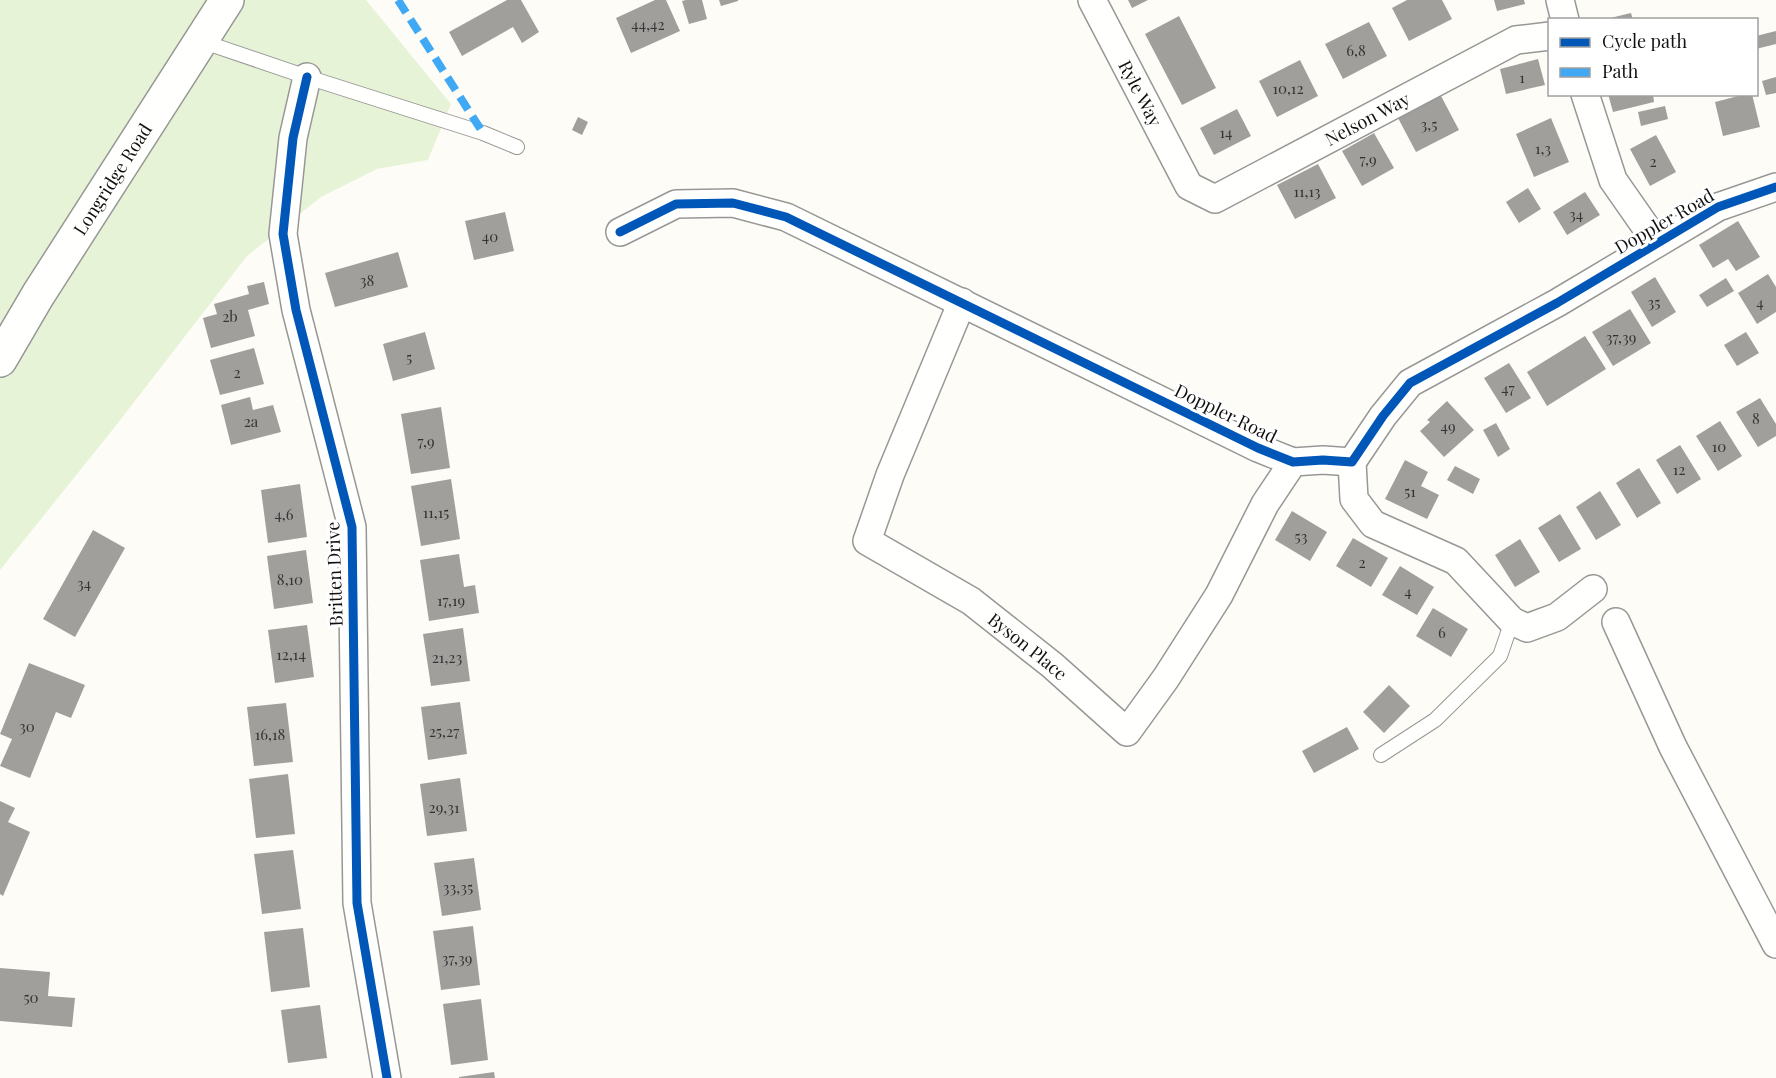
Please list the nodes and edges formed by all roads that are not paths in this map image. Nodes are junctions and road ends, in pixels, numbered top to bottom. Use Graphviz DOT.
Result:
graph roads {
  1 [pos="227,0"];
  2 [pos="1092,0"];
  3 [pos="1560,0"];
  4 [pos="1564,18"];
  5 [pos="1548,36"];
  6 [pos="201,41"];
  7 [pos="307,77"];
  8 [pos="1586,96"];
  9 [pos="517,147"];
  10 [pos="1189,186"];
  11 [pos="1773,197"];
  12 [pos="620,231"];
  13 [pos="1657,243"];
  14 [pos="962,302"];
  15 [pos="0,360"];
  16 [pos="1293,462"];
  17 [pos="1352,462"];
  18 [pos="1593,589"];
  19 [pos="1512,621"];
  20 [pos="1616,622"];
  21 [pos="1381,755"];
  22 [pos="1776,944"];
  23 [pos="387,1078"];
  1 -- 6 [label="street, Longridge Road"];
  2 -- 10 [label="street, Ryle Way"];
  3 -- 4 [label="street"];
  5 -- 10 [label="street, Nelson Way"];
  6 -- 7 [label="lane"];
  6 -- 15 [label="street, Longridge Road"];
  7 -- 9 [label="lane"];
  7 -- 23 [label="street, Britten Drive"];
  8 -- 13 [label="street"];
  11 -- 13 [label="street, Doppler Road"];
  12 -- 14 [label="street, Doppler Road"];
  13 -- 17 [label="street, Doppler Road"];
  14 -- 16 [label="street, Doppler Road"];
  14 -- 16 [label="street, Byson Place"];
  16 -- 17 [label="street, Doppler Road"];
  17 -- 19 [label="street"];
  18 -- 19 [label="street"];
  19 -- 21 [label="lane"];
  20 -- 22 [label="street"];
}
